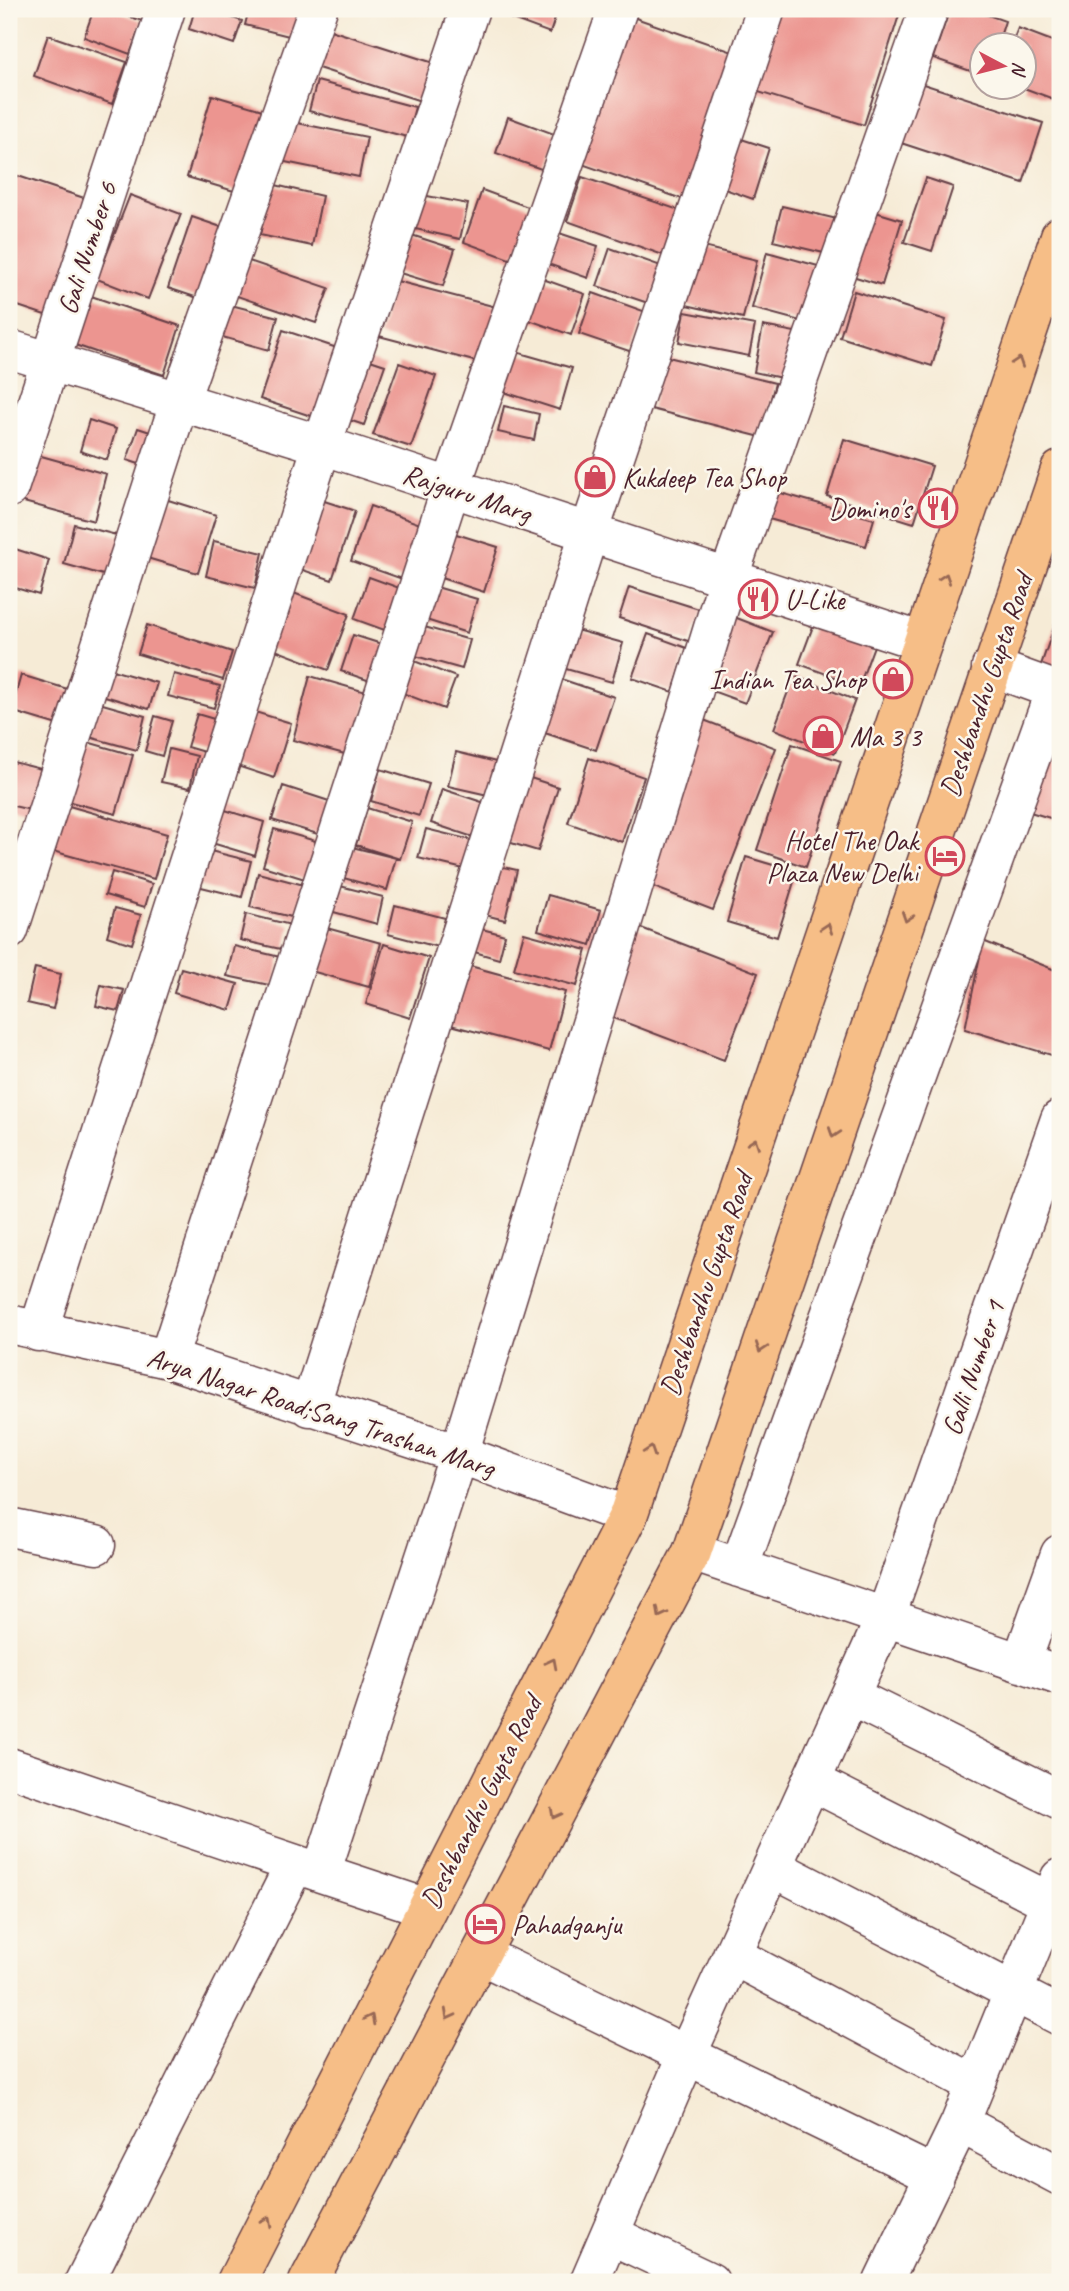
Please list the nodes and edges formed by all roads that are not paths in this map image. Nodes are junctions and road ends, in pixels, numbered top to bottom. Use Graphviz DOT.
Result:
graph roads {
  1 [pos="166,9"];
  2 [pos="318,9"];
  3 [pos="470,9"];
  4 [pos="618,9"];
  5 [pos="766,9"];
  6 [pos="929,9"];
  7 [pos="1060,236"];
  8 [pos="9,349"];
  9 [pos="52,362"];
  10 [pos="180,400"];
  11 [pos="322,445"];
  12 [pos="1060,470"];
  13 [pos="9,488"];
  14 [pos="451,488"];
  15 [pos="589,533"];
  16 [pos="728,579"];
  17 [pos="923,642"];
  18 [pos="991,667"];
  19 [pos="1058,691"];
  20 [pos="9,930"];
  21 [pos="1060,1119"];
  22 [pos="24,1328"];
  23 [pos="168,1359"];
  24 [pos="310,1407"];
  25 [pos="459,1454"];
  26 [pos="628,1516"];
  27 [pos="9,1527"];
  28 [pos="96,1545"];
  29 [pos="692,1552"];
  30 [pos="1060,1554"];
  31 [pos="739,1568"];
  32 [pos="886,1616"];
  33 [pos="1021,1663"];
  34 [pos="1060,1676"];
  35 [pos="850,1696"];
  36 [pos="9,1766"];
  37 [pos="811,1781"];
  38 [pos="1060,1800"];
  39 [pos="772,1867"];
  40 [pos="308,1869"];
  41 [pos="1057,1895"];
  42 [pos="427,1908"];
  43 [pos="481,1955"];
  44 [pos="732,1955"];
  45 [pos="1012,1992"];
  46 [pos="1060,2016"];
  47 [pos="686,2057"];
  48 [pos="974,2084"];
  49 [pos="960,2123"];
  50 [pos="935,2176"];
  51 [pos="1060,2176"];
  52 [pos="611,2235"];
  53 [pos="85,2282"];
  54 [pos="236,2282"];
  55 [pos="308,2282"];
  56 [pos="589,2282"];
  57 [pos="710,2282"];
  58 [pos="883,2282"];
  1 -- 9 [label="street, Gali Number 6"];
  2 -- 10 [label="street"];
  3 -- 11 [label="street"];
  4 -- 14 [label="street"];
  5 -- 15 [label="street"];
  6 -- 16 [label="street"];
  17 -- 7 [label="main road, Deshbandhu Gupta Road, one-way"];
  8 -- 9 [label="street, Rajguru Marg"];
  9 -- 10 [label="street, Rajguru Marg"];
  9 -- 13 [label="street, Gali Number 6"];
  10 -- 11 [label="street, Rajguru Marg"];
  10 -- 20 [label="street"];
  11 -- 14 [label="street, Rajguru Marg"];
  11 -- 22 [label="street"];
  12 -- 18 [label="main road, Deshbandhu Gupta Road"];
  14 -- 15 [label="street, Rajguru Marg"];
  14 -- 23 [label="street"];
  15 -- 16 [label="street, Rajguru Marg"];
  15 -- 24 [label="street"];
  16 -- 17 [label="street, Rajguru Marg"];
  16 -- 25 [label="street"];
  26 -- 17 [label="main road, Deshbandhu Gupta Road, one-way"];
  18 -- 19 [label="street"];
  18 -- 29 [label="main road, Deshbandhu Gupta Road, one-way"];
  19 -- 31 [label="street"];
  21 -- 32 [label="street, Galli Number 1"];
  22 -- 23 [label="street, Arya Nagar Road;Sang Trashan Marg"];
  23 -- 24 [label="street, Arya Nagar Road;Sang Trashan Marg"];
  24 -- 25 [label="street, Arya Nagar Road;Sang Trashan Marg"];
  25 -- 26 [label="street, Arya Nagar Road;Sang Trashan Marg"];
  25 -- 40 [label="street"];
  42 -- 26 [label="main road, Deshbandhu Gupta Road, one-way"];
  27 -- 28 [label="street"];
  29 -- 31 [label="street"];
  29 -- 43 [label="main road, Deshbandhu Gupta Road, one-way"];
  30 -- 33 [label="street"];
  31 -- 32 [label="street"];
  32 -- 33 [label="street"];
  32 -- 35 [label="street, Galli Number 1"];
  33 -- 34 [label="street"];
  35 -- 37 [label="street, Galli Number 1"];
  35 -- 38 [label="street"];
  36 -- 40 [label="street"];
  37 -- 39 [label="street, Galli Number 1"];
  37 -- 41 [label="street"];
  39 -- 44 [label="street, Galli Number 1"];
  39 -- 45 [label="street"];
  40 -- 42 [label="street"];
  40 -- 53 [label="street"];
  41 -- 45 [label="street"];
  54 -- 42 [label="main road, Deshbandhu Gupta Road, one-way"];
  43 -- 47 [label="street"];
  43 -- 55 [label="main road, Deshbandhu Gupta Road, one-way"];
  44 -- 47 [label="street, Galli Number 1"];
  44 -- 48 [label="street"];
  45 -- 46 [label="street"];
  45 -- 48 [label="street"];
  47 -- 50 [label="street"];
  47 -- 52 [label="street, Galli Number 1"];
  48 -- 49 [label="street"];
  49 -- 50 [label="street"];
  49 -- 51 [label="street"];
  50 -- 58 [label="street"];
  52 -- 56 [label="street, Galli Number 1"];
  52 -- 57 [label="street"];
}
